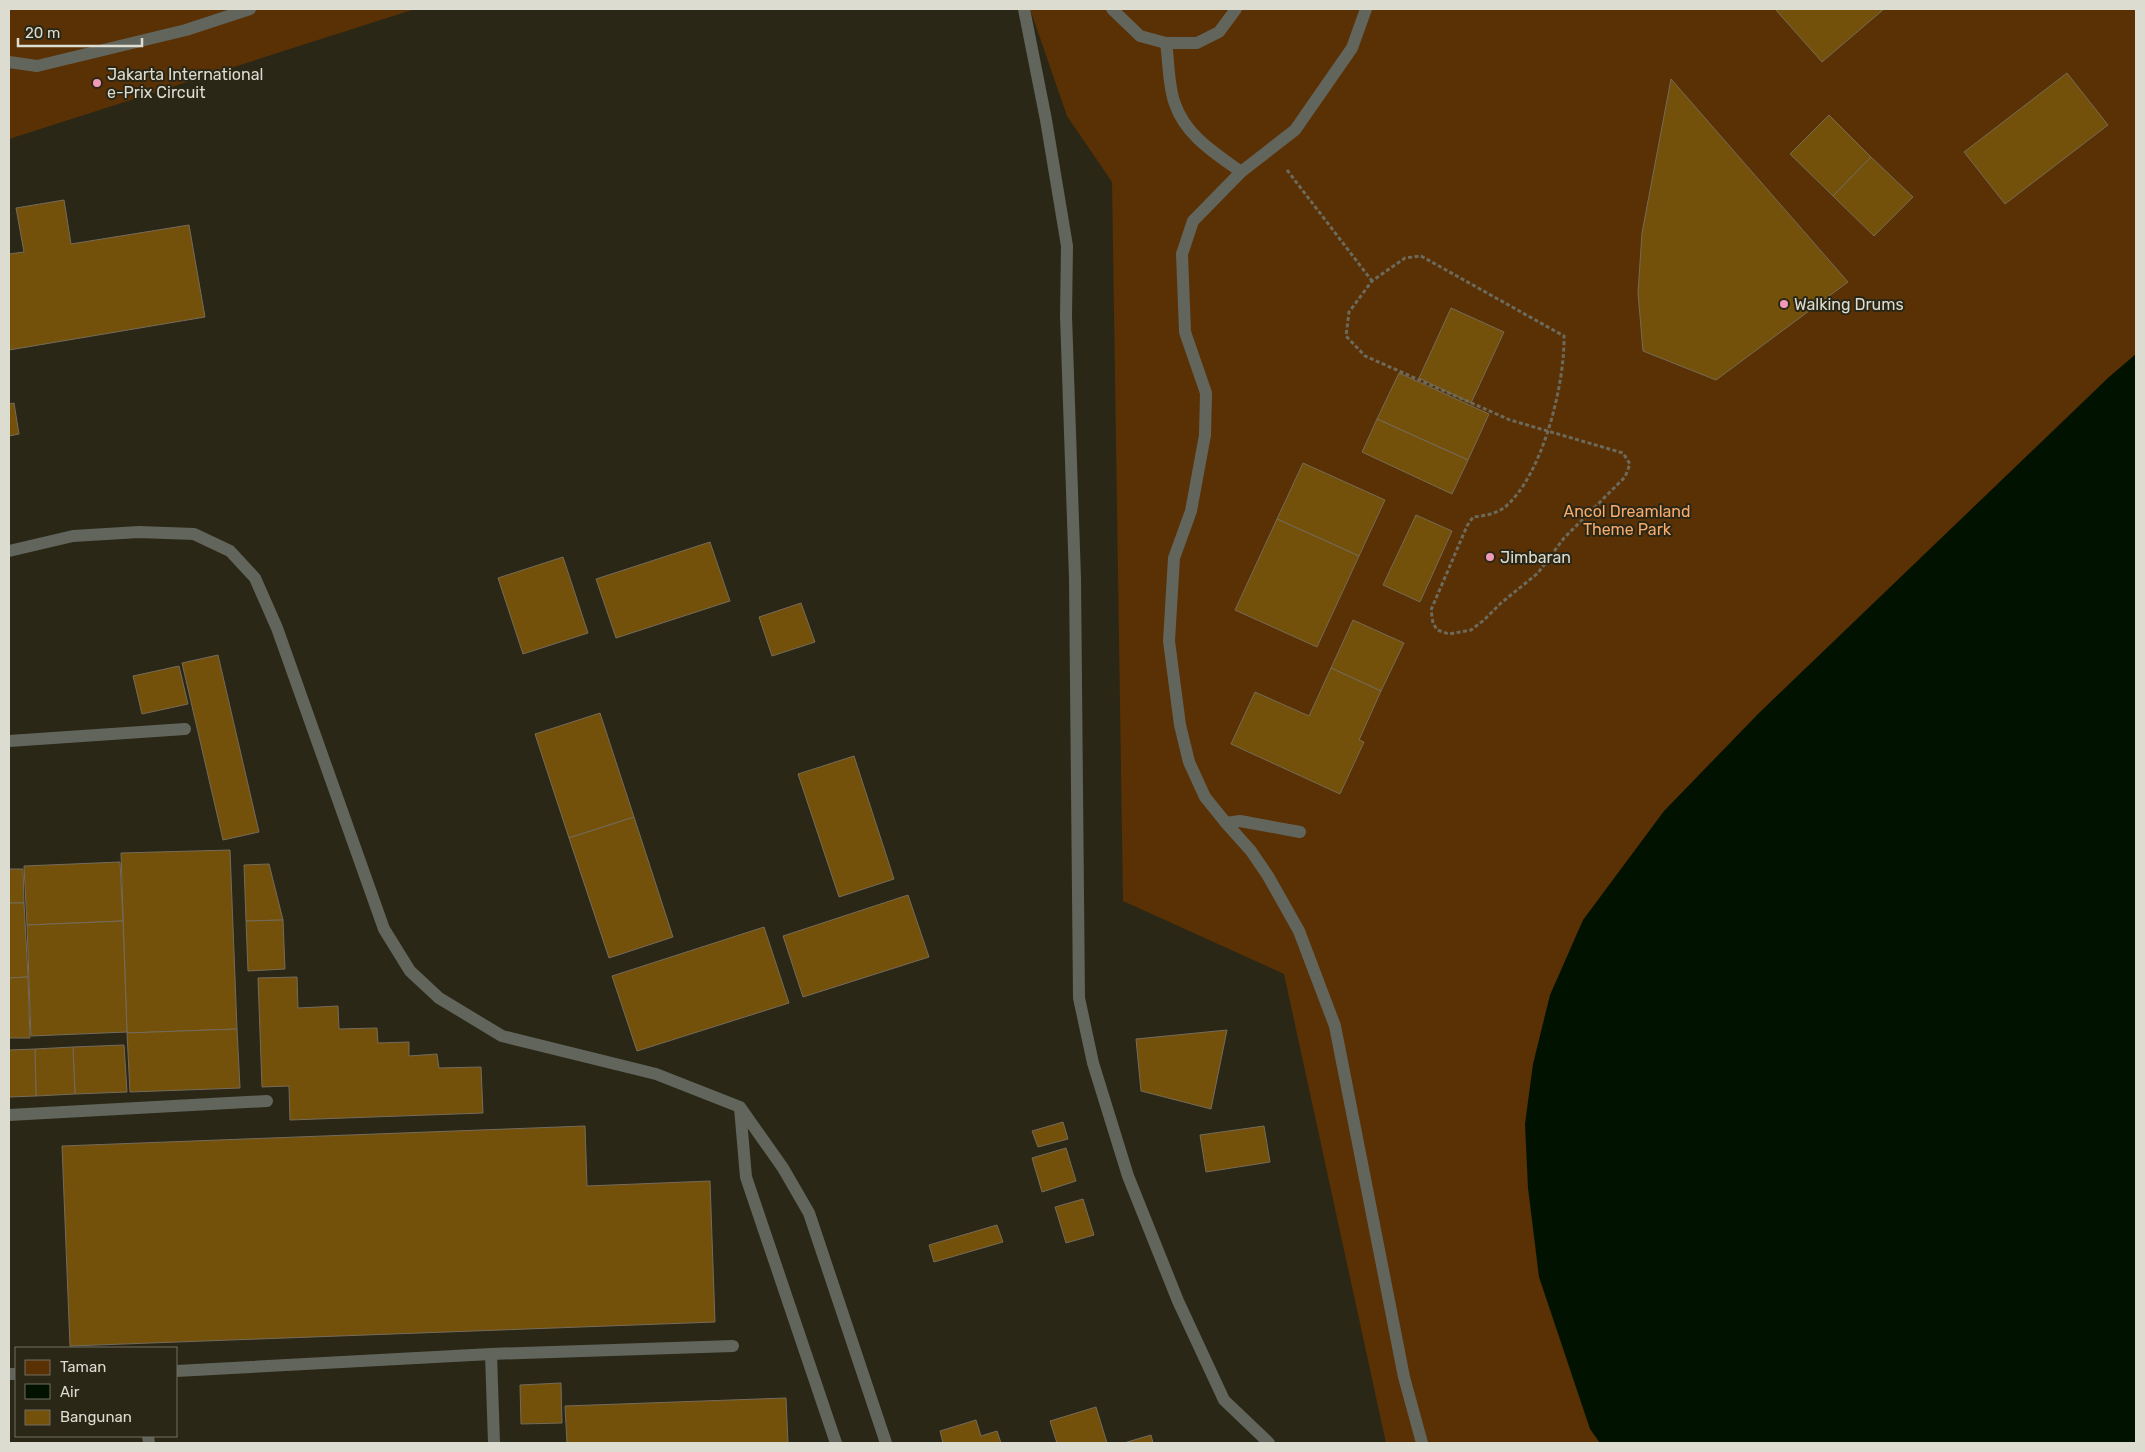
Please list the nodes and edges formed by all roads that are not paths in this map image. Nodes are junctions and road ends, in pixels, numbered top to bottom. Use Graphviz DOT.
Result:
graph roads {
  1 [pos="250,9"];
  2 [pos="1024,9"];
  3 [pos="1112,9"];
  4 [pos="1236,9"];
  5 [pos="1366,9"];
  6 [pos="1166,43"];
  7 [pos="9,62"];
  8 [pos="1241,172"];
  9 [pos="9,552"];
  10 [pos="185,729"];
  11 [pos="9,741"];
  12 [pos="1226,823"];
  13 [pos="1300,832"];
  14 [pos="267,1101"];
  15 [pos="740,1107"];
  16 [pos="9,1114"];
  17 [pos="733,1346"];
  18 [pos="491,1354"];
  19 [pos="178,1371"];
  20 [pos="494,1443"];
  21 [pos="836,1443"];
  22 [pos="886,1443"];
  23 [pos="1269,1443"];
  24 [pos="1422,1443"];
  1 -- 7 [label="lane"];
  2 -- 23 [label="lane"];
  3 -- 6 [label="lane"];
  4 -- 6 [label="lane"];
  5 -- 8 [label="lane"];
  6 -- 8 [label="lane"];
  8 -- 12 [label="lane"];
  9 -- 15 [label="lane"];
  10 -- 11 [label="lane"];
  12 -- 13 [label="lane"];
  12 -- 24 [label="lane"];
  14 -- 16 [label="lane"];
  15 -- 21 [label="lane"];
  15 -- 22 [label="lane"];
  17 -- 18 [label="lane"];
  18 -- 19 [label="lane"];
  18 -- 20 [label="lane"];
}
